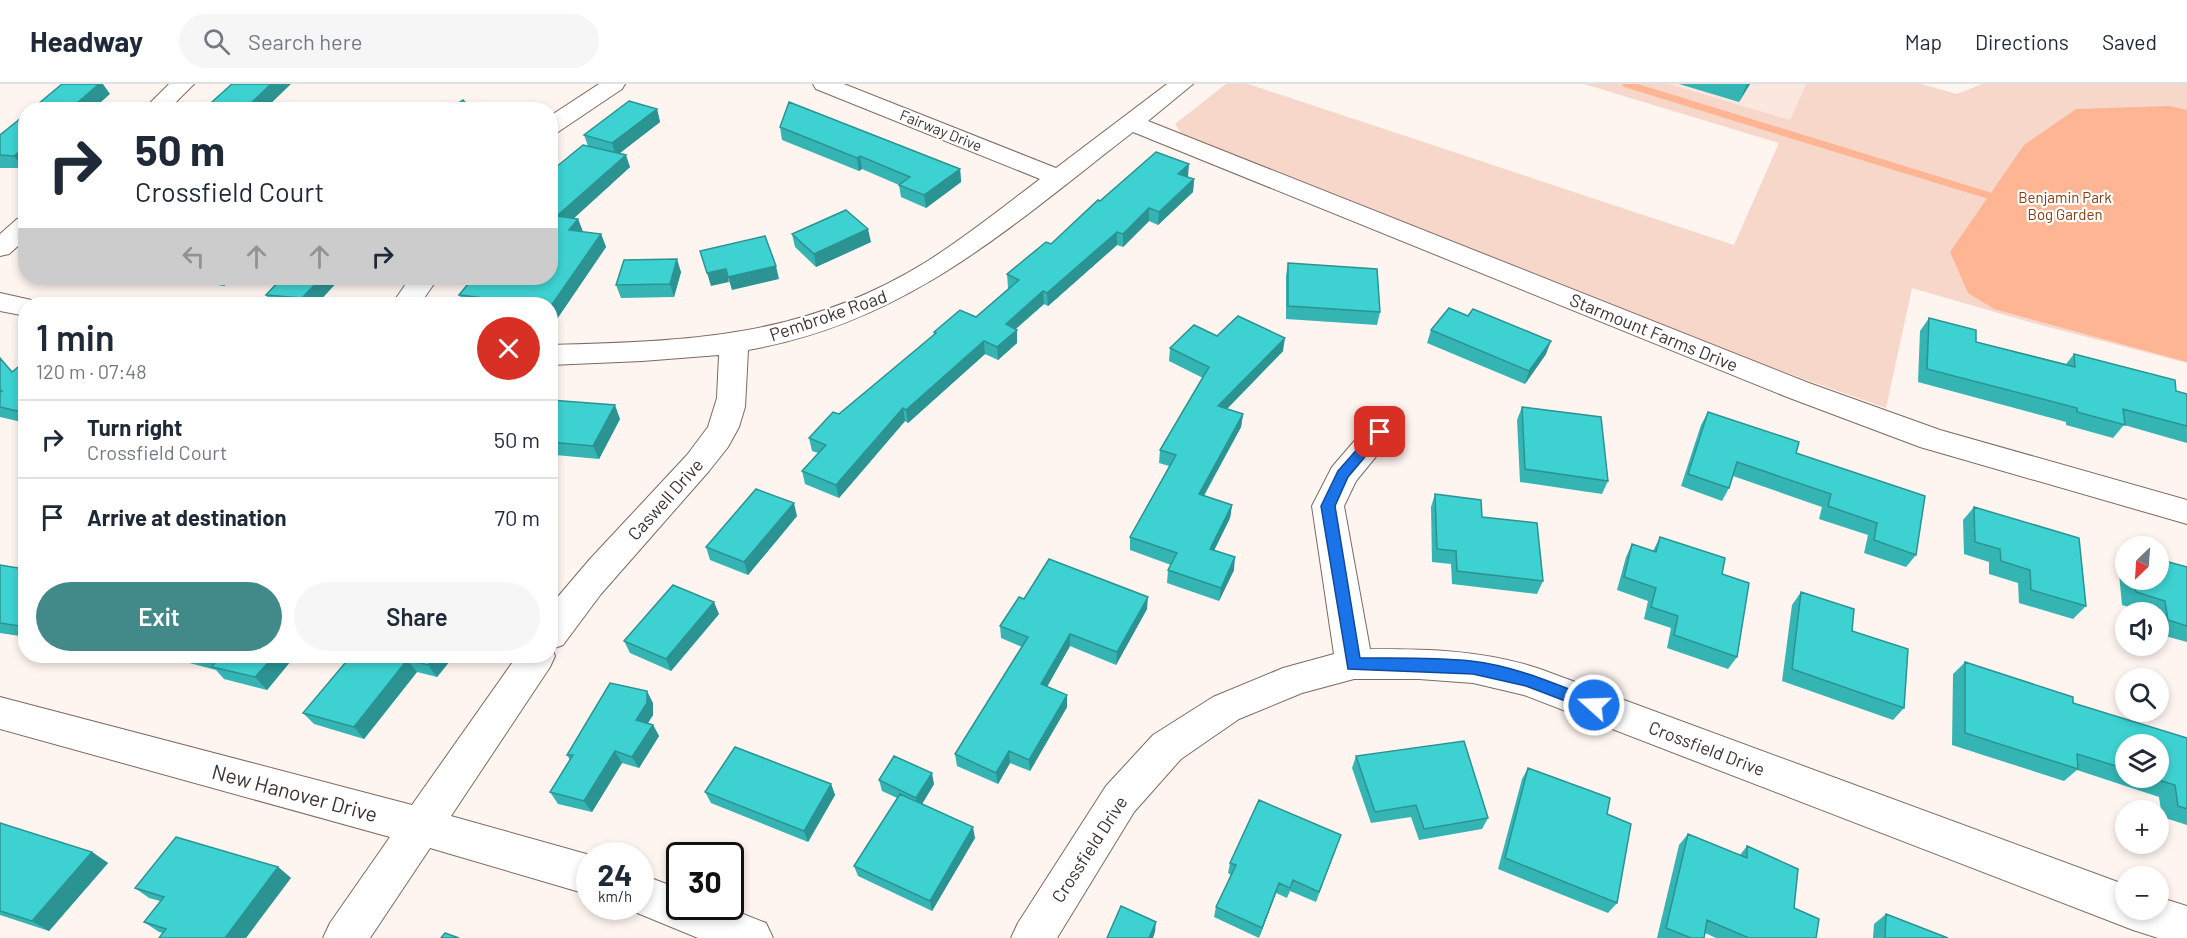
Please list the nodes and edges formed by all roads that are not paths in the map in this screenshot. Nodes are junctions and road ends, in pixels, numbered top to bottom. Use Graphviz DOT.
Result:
graph roads {
  1 [pos="183,84"];
  2 [pos="614,84"];
  3 [pos="824,84"];
  4 [pos="1182,84"];
  5 [pos="163,102"];
  6 [pos="558,122"];
  7 [pos="1131,123"];
  8 [pos="1057,177"];
  9 [pos="18,232"];
  10 [pos="0,248"];
  11 [pos="0,302"];
  12 [pos="18,305"];
  13 [pos="734,343"];
  14 [pos="558,354"];
  15 [pos="1380,432"];
  16 [pos="2187,512"];
  17 [pos="558,623"];
  18 [pos="532,663"];
  19 [pos="1354,664"];
  20 [pos="0,713"];
  21 [pos="420,826"];
  22 [pos="576,871"];
  23 [pos="654,900"];
  24 [pos="2115,902"];
  25 [pos="2166,920"];
  26 [pos="2187,927"];
  27 [pos="345,938"];
  28 [pos="751,938"];
  29 [pos="1033,938"];
  1 -- 5 [label="street"];
  2 -- 6 [label="street"];
  3 -- 8 [label="street, Fairway Drive"];
  4 -- 7 [label="street, Pembroke Road"];
  7 -- 8 [label="street, Pembroke Road"];
  7 -- 16 [label="street, Starmount Farms Drive"];
  8 -- 13 [label="street, Pembroke Road"];
  9 -- 10 [label="street"];
  11 -- 12 [label="street"];
  13 -- 14 [label="street, Pembroke Road"];
  13 -- 17 [label="street, Caswell Drive"];
  15 -- 19 [label="street"];
  18 -- 21 [label="street"];
  19 -- 24 [label="street, Crossfield Drive"];
  19 -- 29 [label="street, Crossfield Drive"];
  20 -- 21 [label="street, New Hanover Drive"];
  21 -- 22 [label="street, New Hanover Drive"];
  21 -- 27 [label="street"];
  23 -- 28 [label="street"];
  25 -- 26 [label="street"];
}
